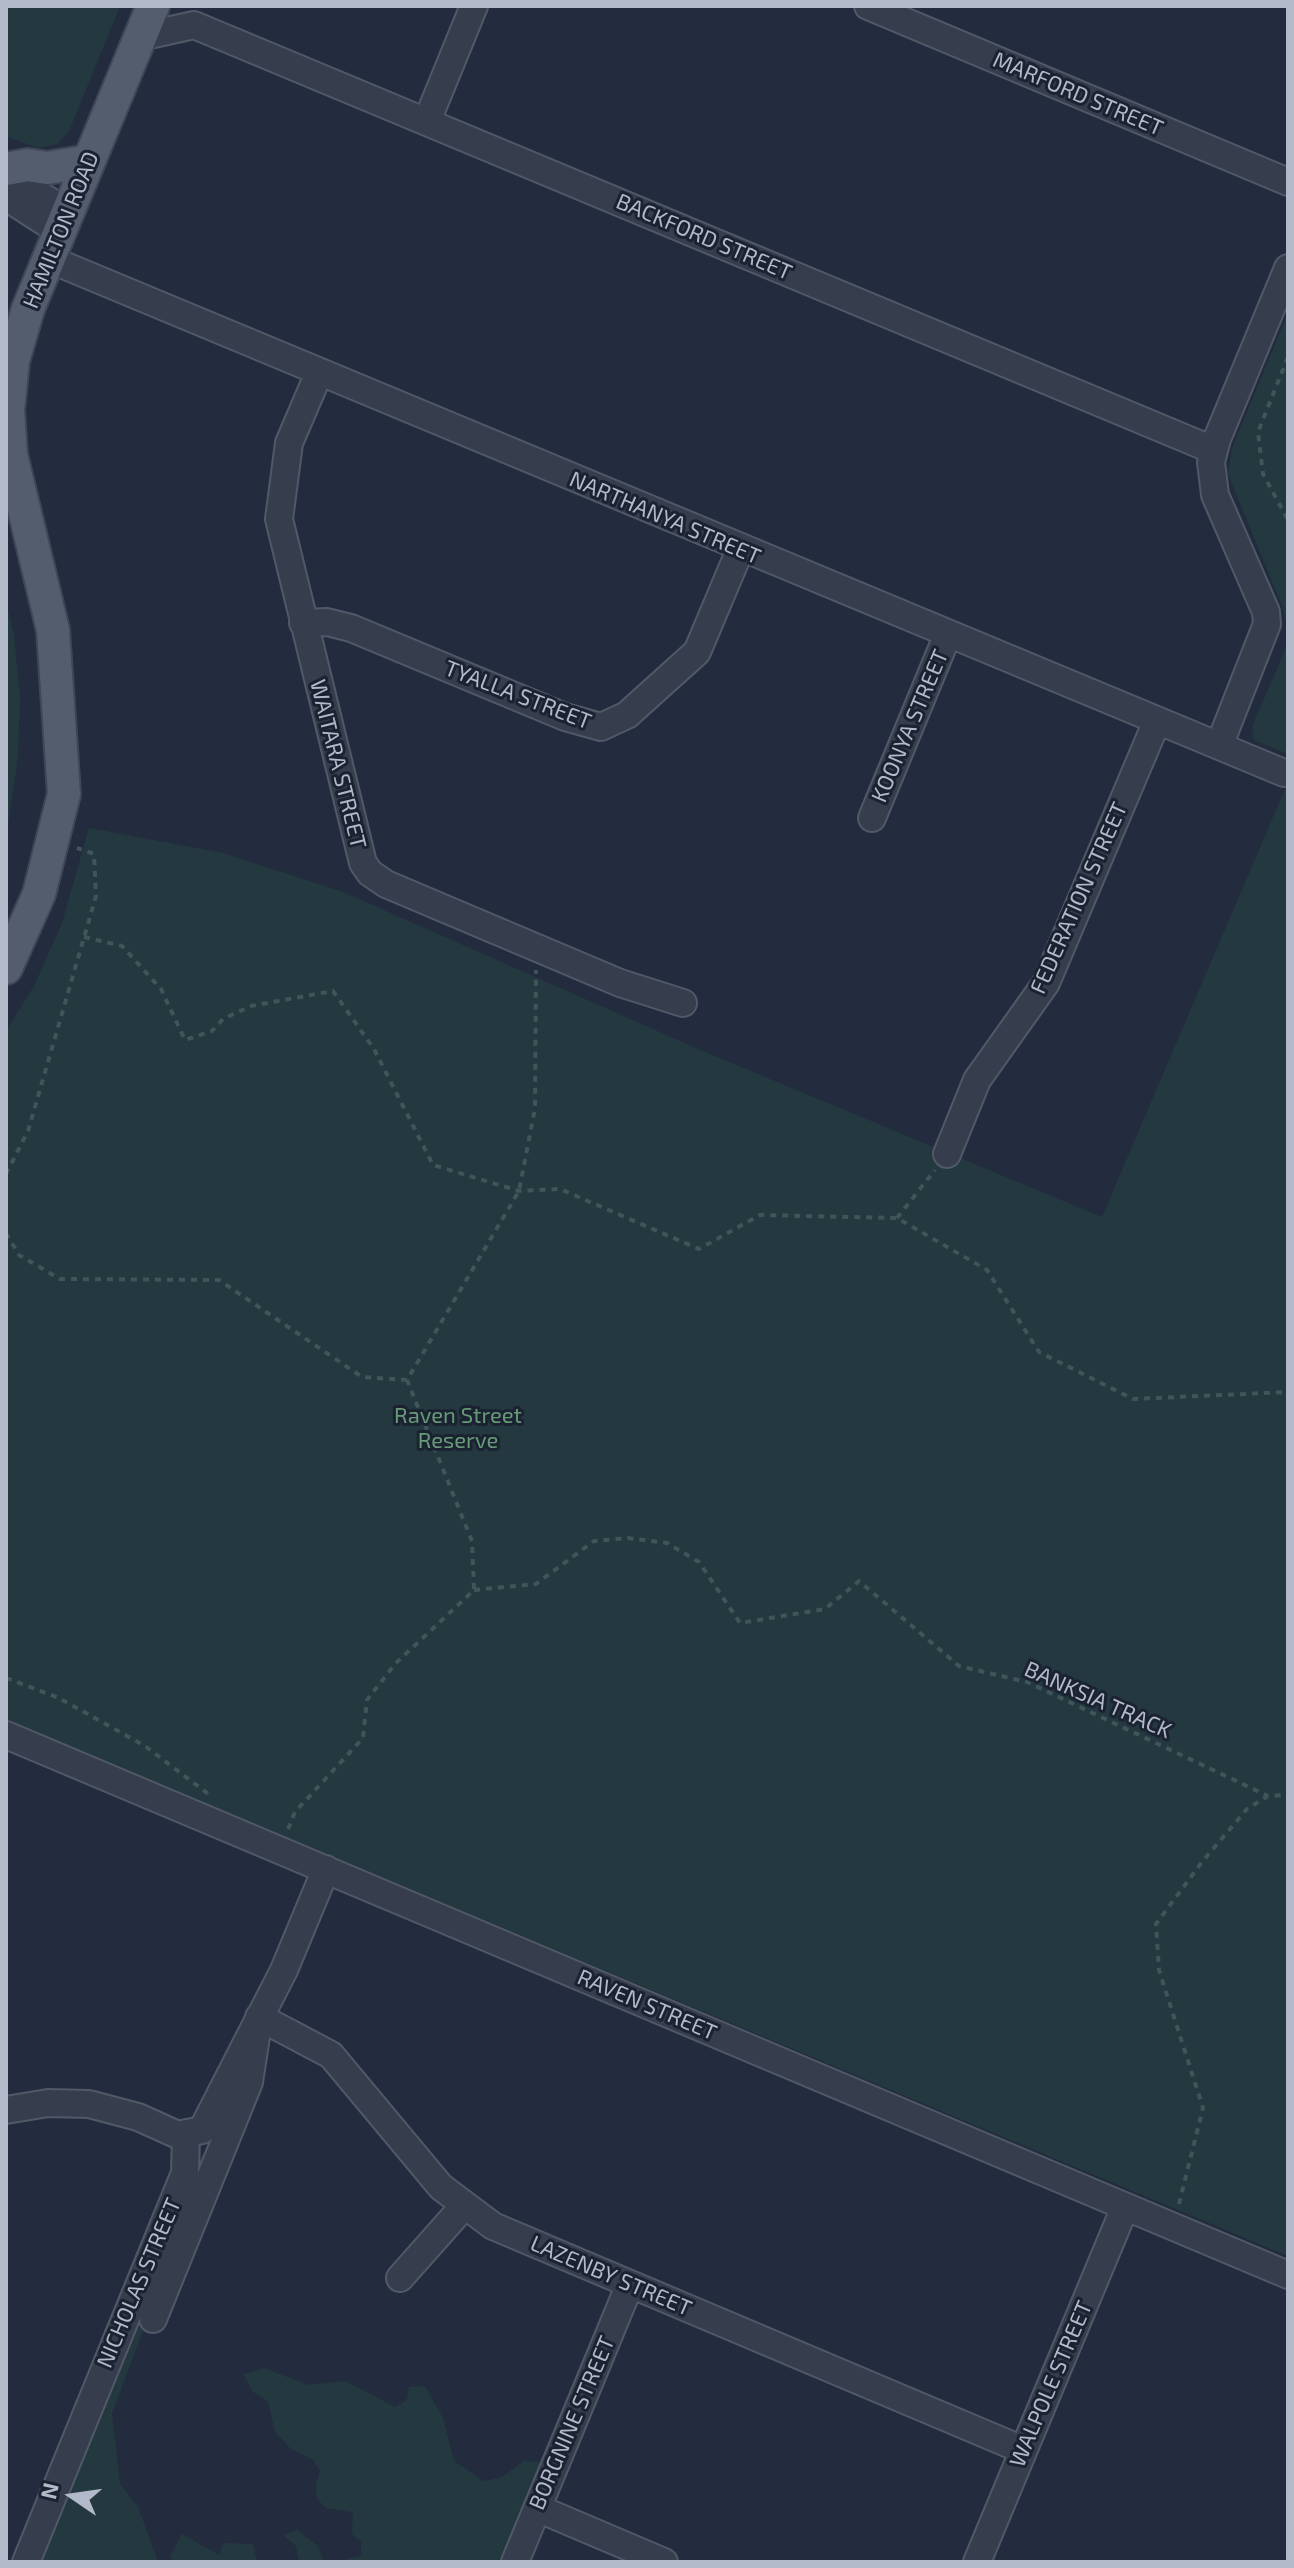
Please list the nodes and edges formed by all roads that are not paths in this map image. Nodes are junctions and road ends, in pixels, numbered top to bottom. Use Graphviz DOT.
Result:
graph roads {
  1 [pos="153,6"];
  2 [pos="474,6"];
  3 [pos="868,6"];
  4 [pos="186,15"];
  5 [pos="140,37"];
  6 [pos="427,121"];
  7 [pos="89,161"];
  8 [pos="6,171"];
  9 [pos="1288,182"];
  10 [pos="6,197"];
  11 [pos="58,234"];
  12 [pos="1288,268"];
  13 [pos="319,373"];
  14 [pos="1213,450"];
  15 [pos="740,550"];
  16 [pos="303,623"];
  17 [pos="948,634"];
  18 [pos="1157,721"];
  19 [pos="59,745"];
  20 [pos="1219,746"];
  21 [pos="1284,773"];
  22 [pos="872,818"];
  23 [pos="6,928"];
  24 [pos="6,968"];
  25 [pos="683,1003"];
  26 [pos="947,1154"];
  27 [pos="6,1735"];
  28 [pos="326,1869"];
  29 [pos="259,2017"];
  30 [pos="6,2110"];
  31 [pos="186,2135"];
  32 [pos="463,2207"];
  33 [pos="1125,2207"];
  34 [pos="1288,2275"];
  35 [pos="400,2278"];
  36 [pos="630,2284"];
  37 [pos="153,2319"];
  38 [pos="1023,2450"];
  39 [pos="537,2508"];
  40 [pos="26,2562"];
  41 [pos="515,2562"];
  42 [pos="664,2562"];
  43 [pos="977,2562"];
  1 -- 5 [label="main road, HAMILTON ROAD"];
  2 -- 6 [label="street"];
  3 -- 9 [label="street, MARFORD STREET"];
  4 -- 5 [label="street, BACKFORD STREET"];
  4 -- 6 [label="street, BACKFORD STREET"];
  5 -- 7 [label="main road, HAMILTON ROAD"];
  6 -- 14 [label="street, BACKFORD STREET"];
  7 -- 8 [label="main road"];
  7 -- 11 [label="main road, HAMILTON ROAD"];
  8 -- 11 [label="street"];
  10 -- 11 [label="street"];
  11 -- 13 [label="street, NARTHANYA STREET"];
  11 -- 19 [label="main road, HAMILTON ROAD"];
  12 -- 14 [label="street"];
  13 -- 15 [label="street, NARTHANYA STREET"];
  13 -- 16 [label="street, WAITARA STREET"];
  14 -- 20 [label="street"];
  15 -- 16 [label="street, TYALLA STREET"];
  15 -- 17 [label="street, NARTHANYA STREET"];
  16 -- 25 [label="street, WAITARA STREET"];
  17 -- 18 [label="street, NARTHANYA STREET"];
  17 -- 22 [label="street, KOONYA STREET"];
  18 -- 20 [label="street, NARTHANYA STREET"];
  18 -- 26 [label="street, FEDERATION STREET"];
  19 -- 23 [label="main road, HAMILTON ROAD"];
  19 -- 24 [label="main road, HAMILTON ROAD"];
  20 -- 21 [label="street, NARTHANYA STREET"];
  27 -- 28 [label="street, RAVEN STREET"];
  28 -- 29 [label="street, NICHOLAS STREET"];
  28 -- 33 [label="street, RAVEN STREET"];
  29 -- 31 [label="street, NICHOLAS STREET"];
  29 -- 32 [label="street, LAZENBY STREET"];
  29 -- 37 [label="street, NICHOLAS STREET"];
  30 -- 31 [label="street"];
  31 -- 40 [label="street, NICHOLAS STREET"];
  32 -- 35 [label="street"];
  32 -- 36 [label="street, LAZENBY STREET"];
  33 -- 34 [label="street, RAVEN STREET"];
  33 -- 38 [label="street, WALPOLE STREET"];
  36 -- 38 [label="street, LAZENBY STREET"];
  36 -- 39 [label="street, BORGNINE STREET"];
  38 -- 43 [label="street, WALPOLE STREET"];
  39 -- 41 [label="street, BORGNINE STREET"];
  39 -- 42 [label="street"];
}
